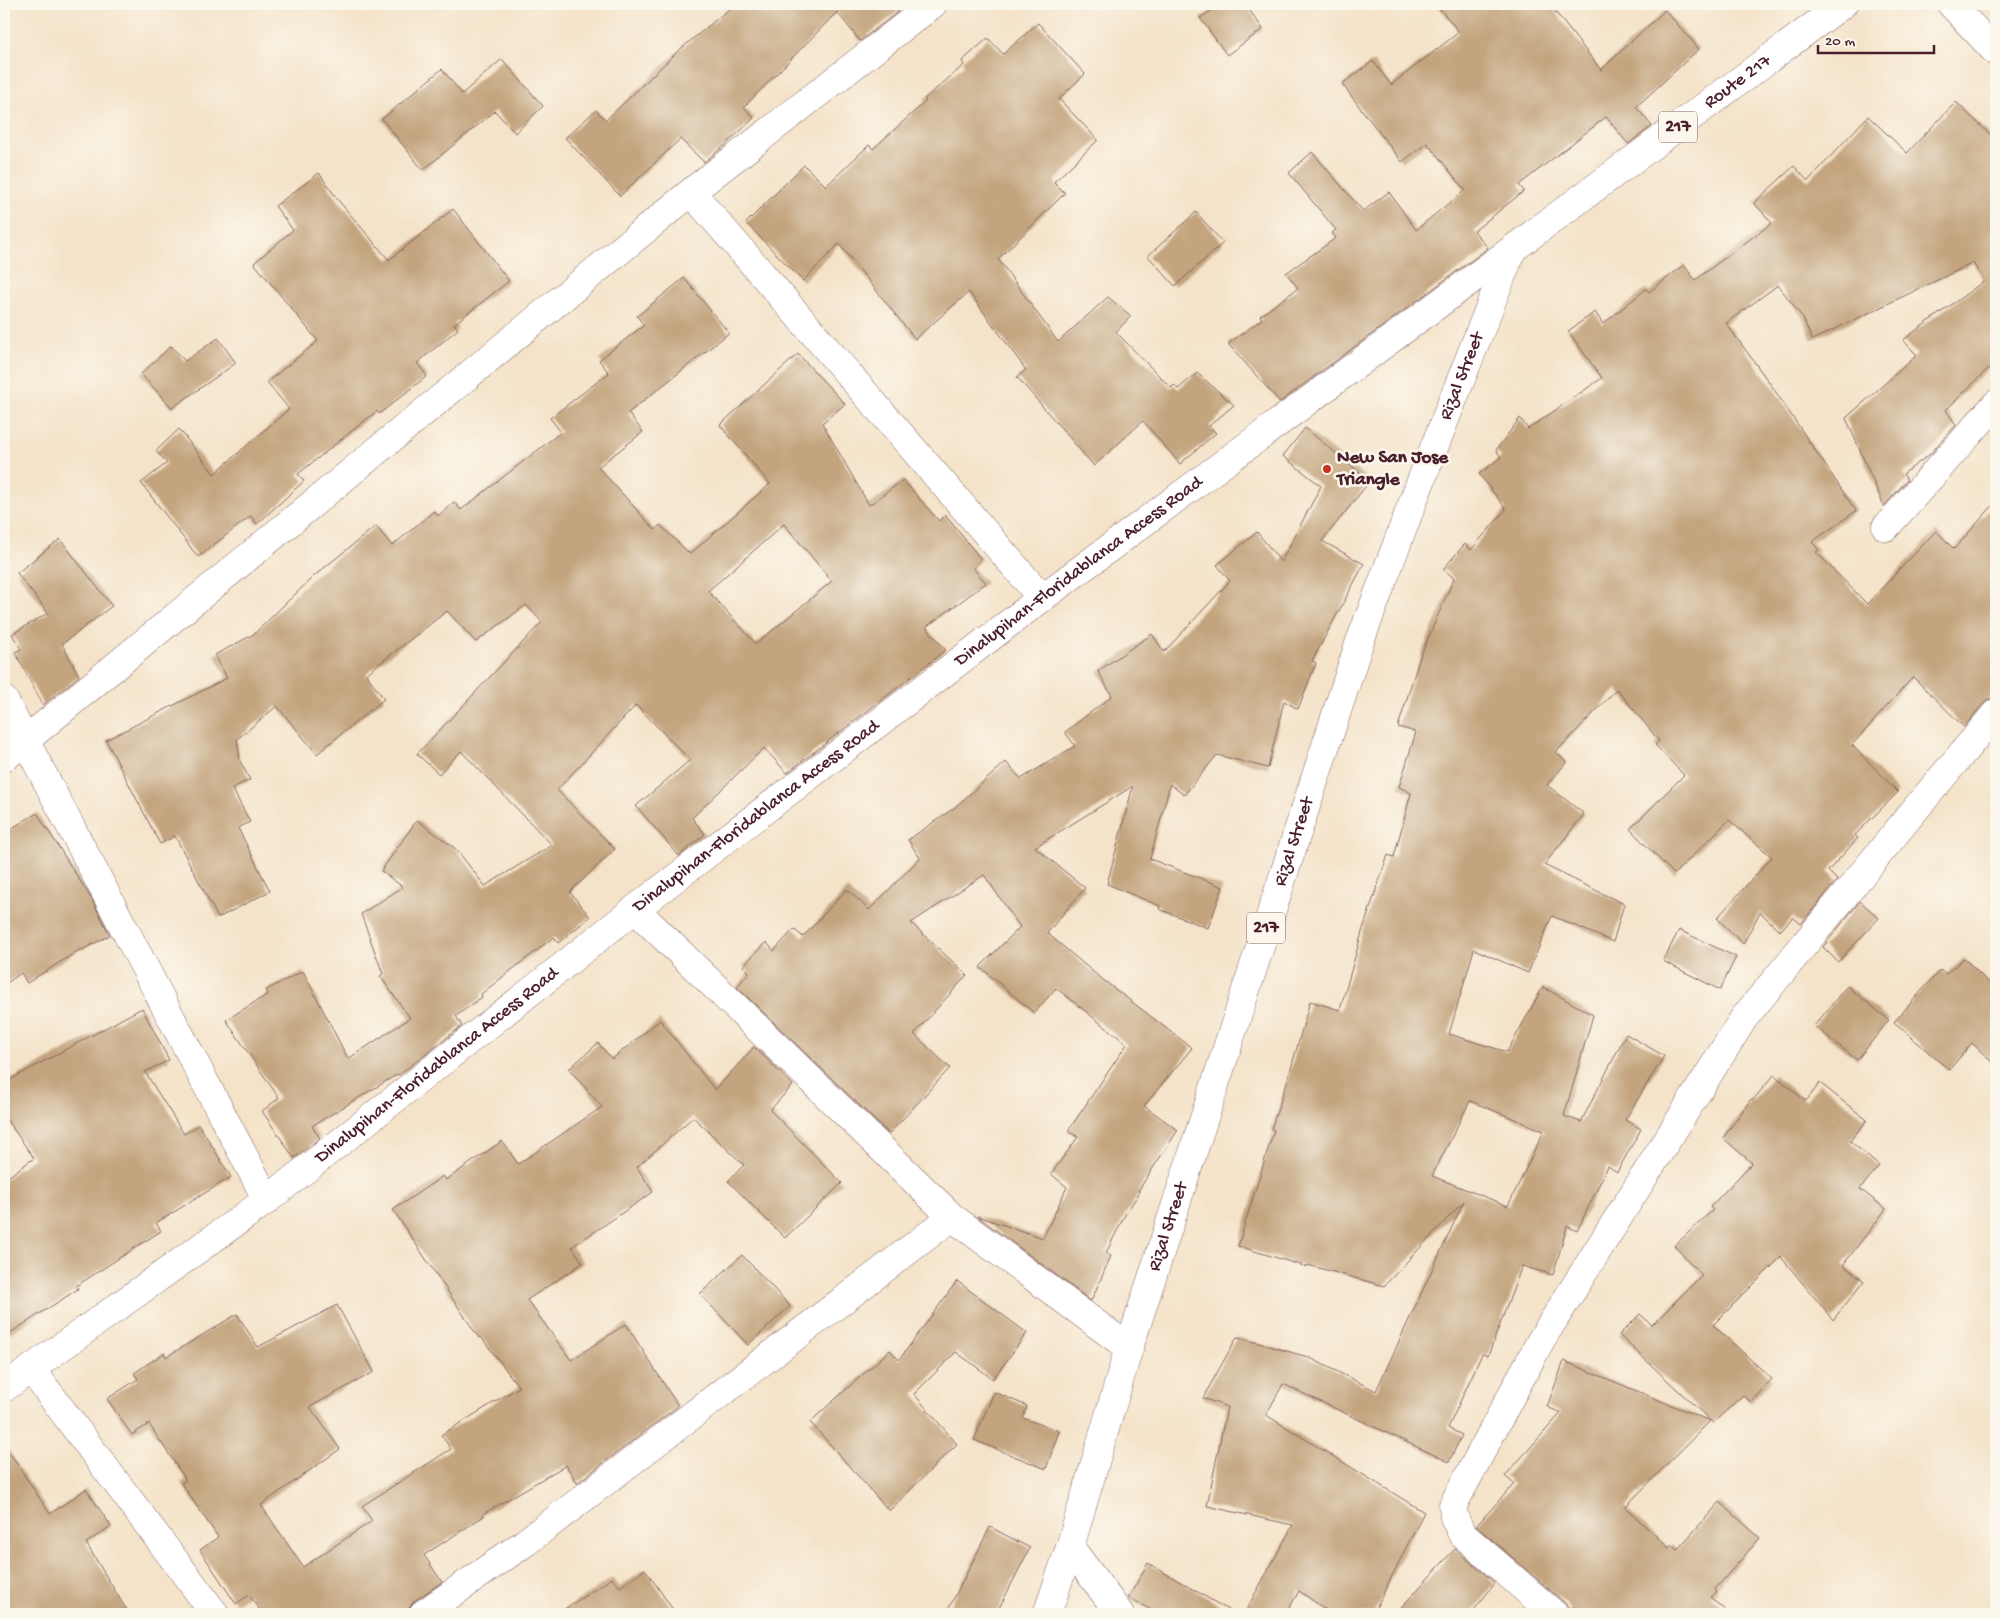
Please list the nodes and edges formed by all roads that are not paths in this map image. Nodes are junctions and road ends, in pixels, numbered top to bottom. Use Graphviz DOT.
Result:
graph roads {
  1 [pos="933,4"];
  2 [pos="1843,4"];
  3 [pos="1951,4"];
  4 [pos="1996,52"];
  5 [pos="691,192"];
  6 [pos="1512,250"];
  7 [pos="1996,404"];
  8 [pos="1886,527"];
  9 [pos="1042,598"];
  10 [pos="4,700"];
  11 [pos="1996,713"];
  12 [pos="14,750"];
  13 [pos="635,909"];
  14 [pos="267,1200"];
  15 [pos="952,1216"];
  16 [pos="1129,1348"];
  17 [pos="32,1368"];
  18 [pos="4,1388"];
  19 [pos="1070,1547"];
  20 [pos="215,1614"];
  21 [pos="423,1614"];
  22 [pos="1047,1614"];
  23 [pos="1120,1614"];
  24 [pos="1554,1614"];
  1 -- 5 [label="street"];
  2 -- 6 [label="street, Route 217 / 217"];
  3 -- 4 [label="street"];
  5 -- 9 [label="street"];
  5 -- 12 [label="street"];
  6 -- 9 [label="street, Dinalupihan-Floridablanca Access Road"];
  6 -- 16 [label="street, Rizal Street / 217"];
  7 -- 8 [label="street"];
  9 -- 13 [label="street, Dinalupihan-Floridablanca Access Road"];
  10 -- 12 [label="street"];
  11 -- 24 [label="street"];
  12 -- 14 [label="street"];
  13 -- 14 [label="street, Dinalupihan-Floridablanca Access Road"];
  13 -- 15 [label="street"];
  14 -- 17 [label="street, Dinalupihan-Floridablanca Access Road"];
  15 -- 16 [label="street"];
  15 -- 21 [label="street"];
  16 -- 19 [label="street, Rizal Street / 217"];
  17 -- 18 [label="street, Dinalupihan-Floridablanca Access Road"];
  17 -- 20 [label="street"];
  19 -- 22 [label="street, Rizal Street / 217"];
  19 -- 23 [label="street"];
}
